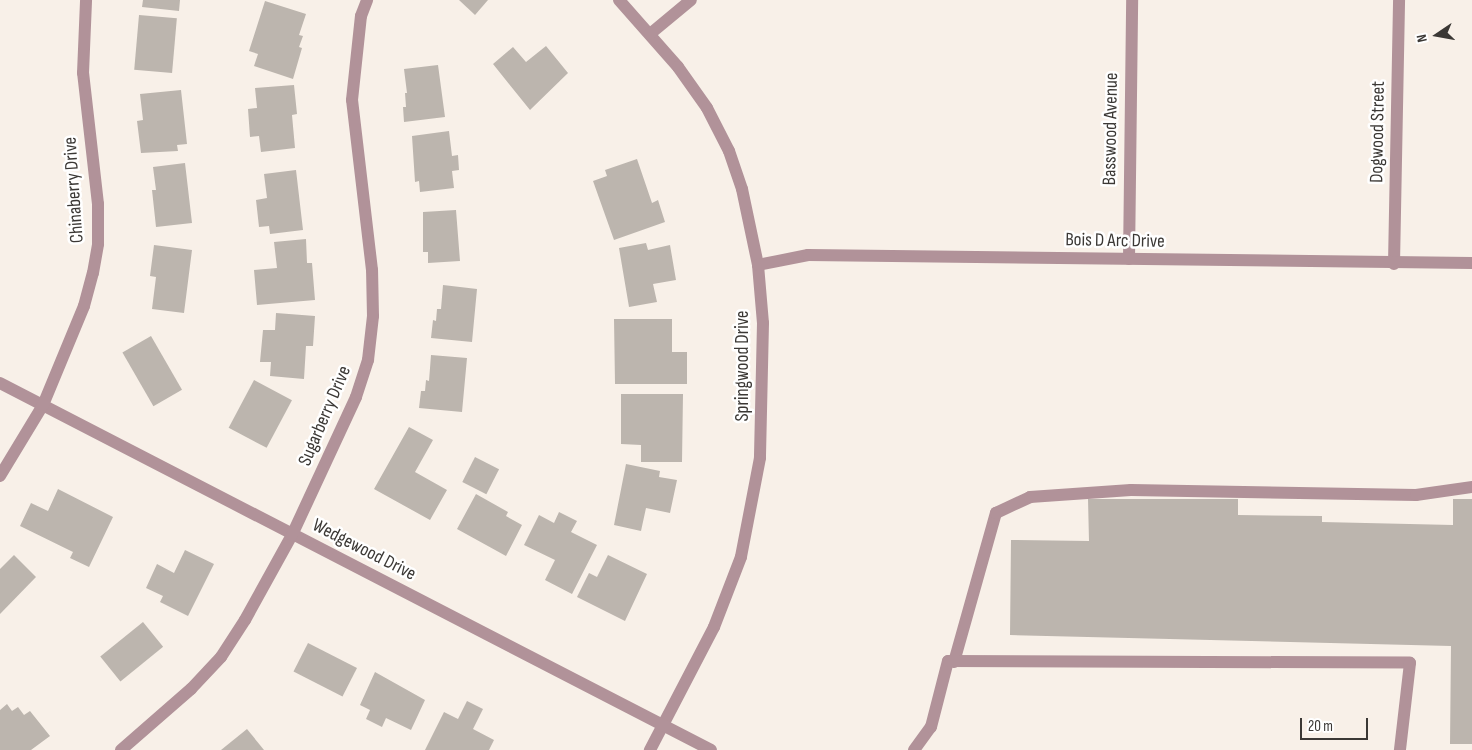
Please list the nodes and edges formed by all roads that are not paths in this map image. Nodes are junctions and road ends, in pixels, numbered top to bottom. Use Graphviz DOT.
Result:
graph roads {
  1 [pos="86,0"];
  2 [pos="367,0"];
  3 [pos="619,0"];
  4 [pos="691,0"];
  5 [pos="1132,0"];
  6 [pos="1399,0"];
  7 [pos="650,34"];
  8 [pos="1129,260"];
  9 [pos="1472,263"];
  10 [pos="1394,264"];
  11 [pos="758,265"];
  12 [pos="0,383"];
  13 [pos="43,405"];
  14 [pos="0,476"];
  15 [pos="1472,487"];
  16 [pos="292,535"];
  17 [pos="954,662"];
  18 [pos="662,725"];
  19 [pos="126,749"];
  20 [pos="650,750"];
  21 [pos="711,750"];
  22 [pos="914,750"];
  23 [pos="1400,750"];
  1 -- 13 [label="street, Chinaberry Drive"];
  2 -- 16 [label="street, Sugarberry Drive"];
  3 -- 7 [label="street, Springwood Drive"];
  4 -- 7 [label="street"];
  5 -- 8 [label="street, Basswood Avenue"];
  6 -- 10 [label="street, Dogwood Street"];
  7 -- 11 [label="street, Springwood Drive"];
  8 -- 10 [label="street, Bois D Arc Drive"];
  8 -- 11 [label="street, Bois D Arc Drive"];
  9 -- 10 [label="street, Bois D Arc Drive"];
  11 -- 18 [label="street, Springwood Drive"];
  12 -- 13 [label="street, Wedgewood Drive"];
  13 -- 14 [label="street, Chinaberry Drive"];
  13 -- 16 [label="street, Wedgewood Drive"];
  15 -- 17 [label="street"];
  16 -- 18 [label="street, Wedgewood Drive"];
  16 -- 19 [label="street, Sugarberry Drive"];
  17 -- 22 [label="street"];
  17 -- 23 [label="street"];
  18 -- 20 [label="street, Springwood Drive"];
  18 -- 21 [label="street, Wedgewood Drive"];
}
